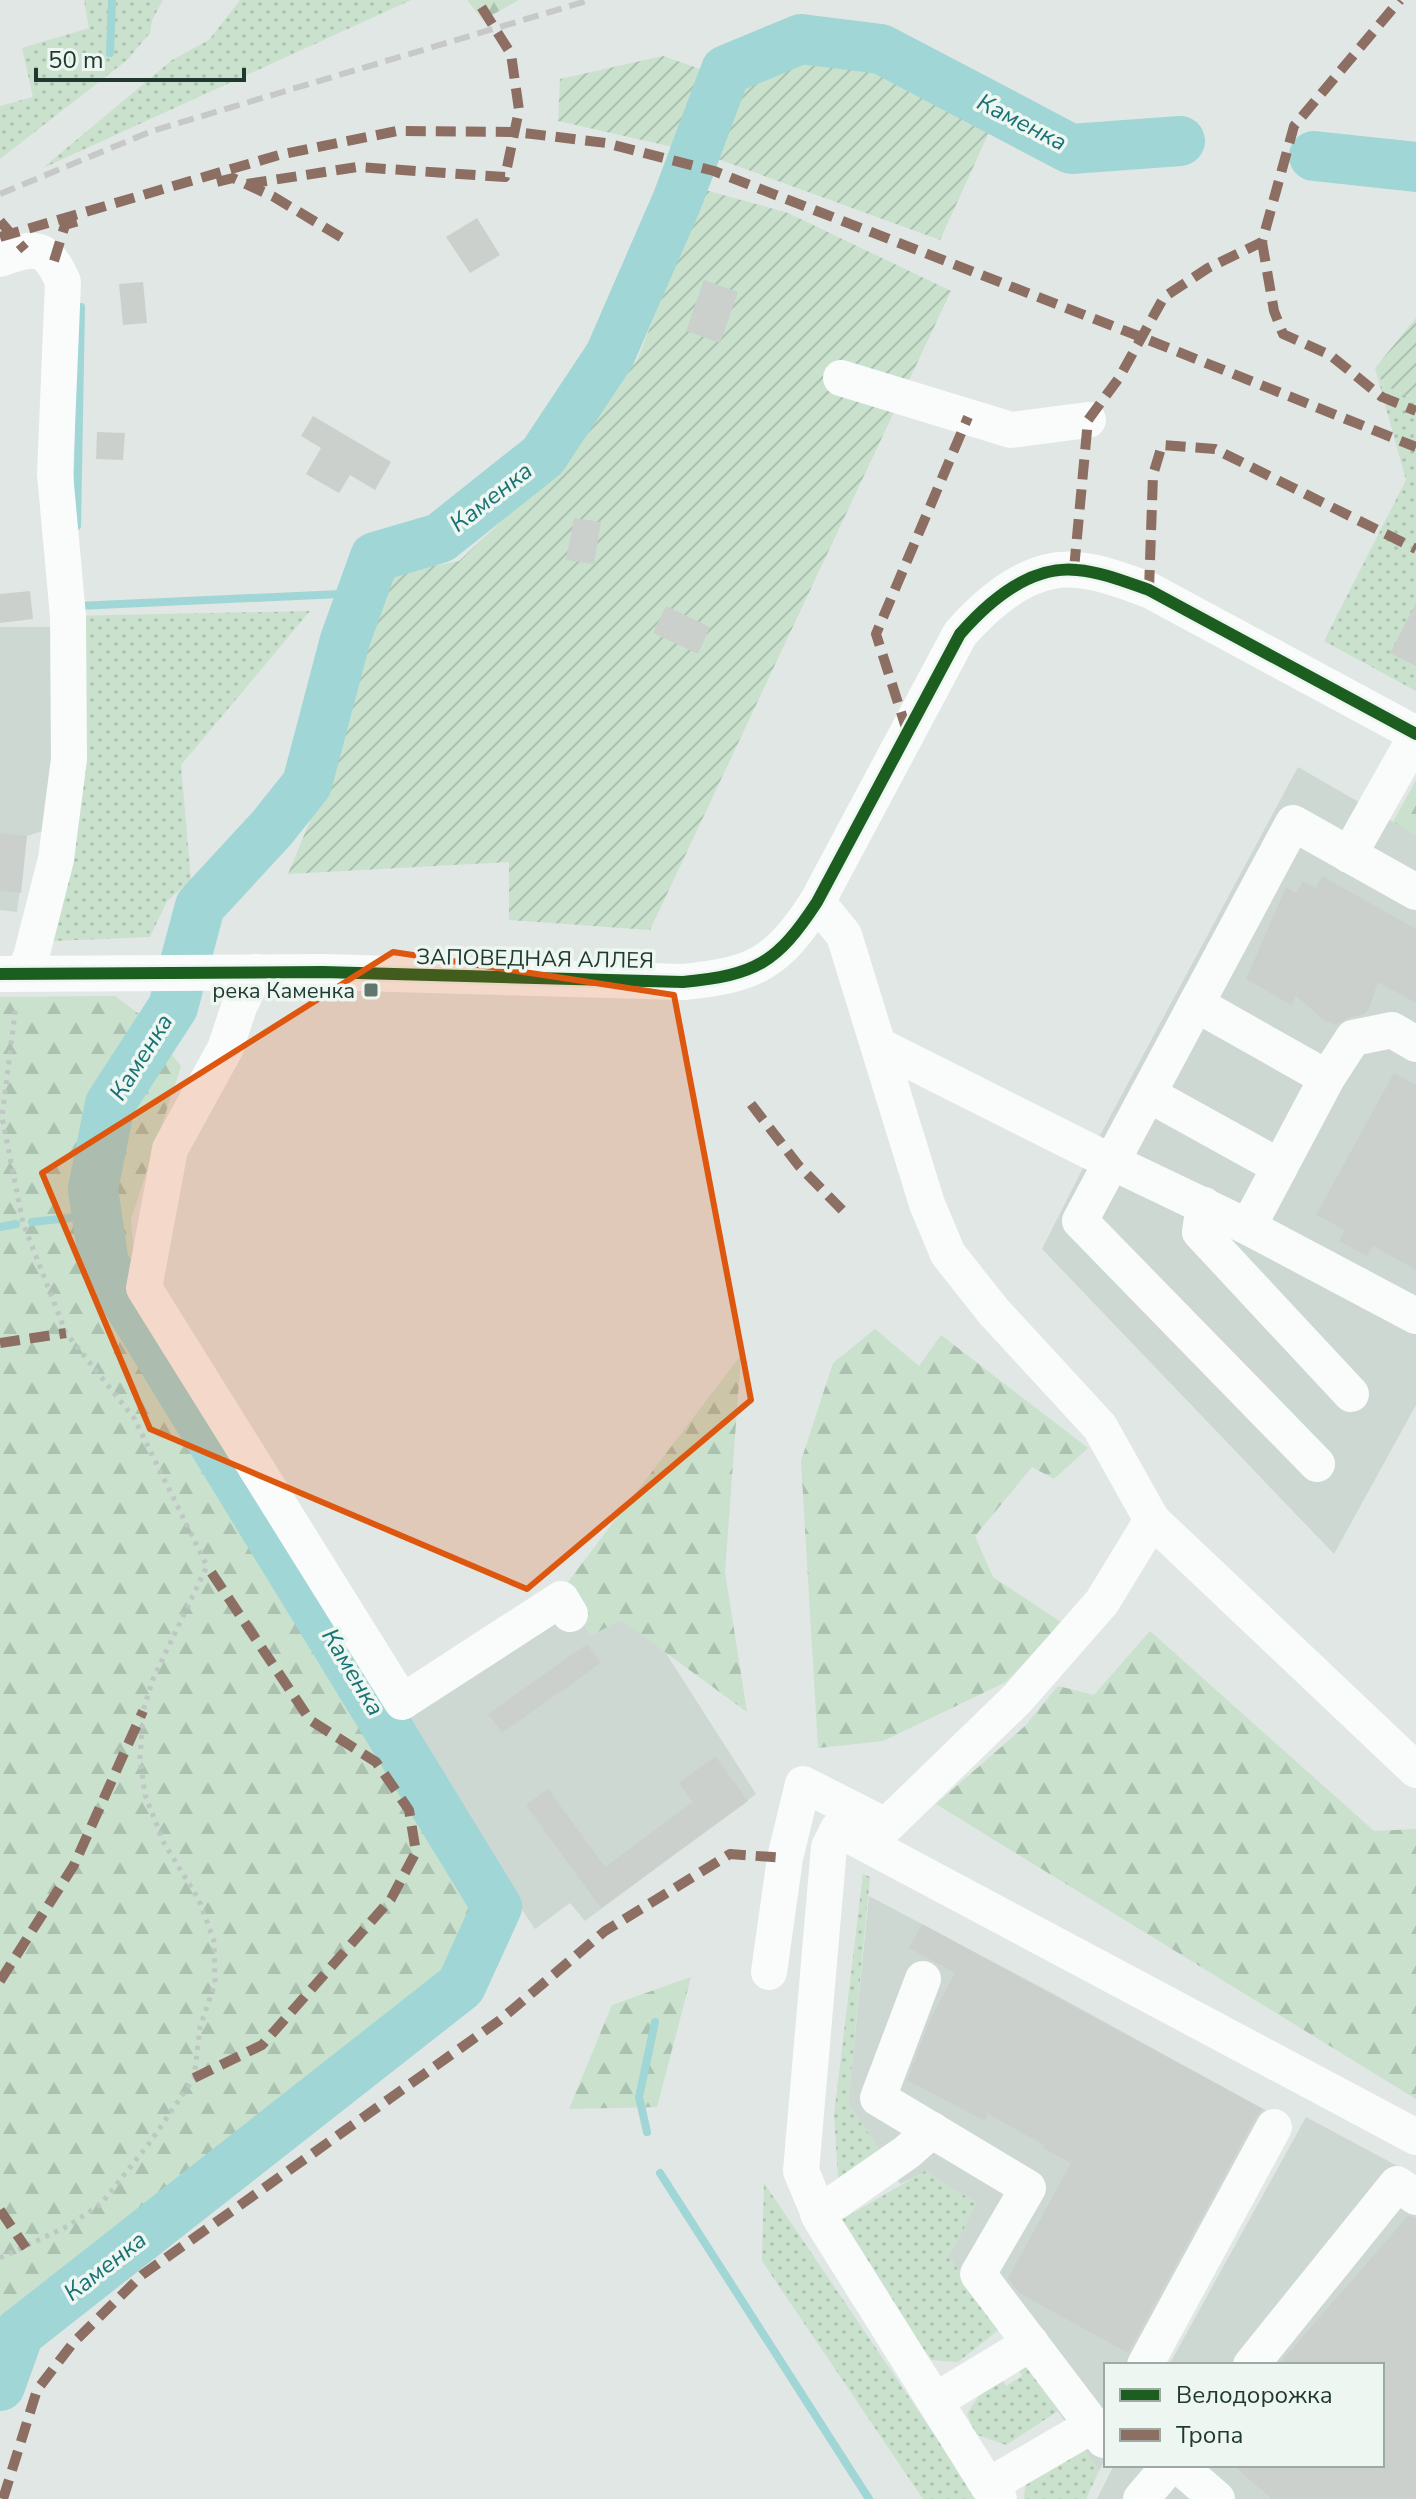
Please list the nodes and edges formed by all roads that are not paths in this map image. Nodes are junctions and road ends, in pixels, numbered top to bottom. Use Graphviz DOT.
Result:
graph roads {
  1 [pos="0,259"];
  2 [pos="841,378"];
  3 [pos="1088,420"];
  4 [pos="1416,735"];
  5 [pos="1349,855"];
  6 [pos="1416,892"];
  7 [pos="817,902"];
  8 [pos="256,972"];
  9 [pos="12,973"];
  10 [pos="1196,1004"];
  11 [pos="1416,1044"];
  12 [pos="880,1046"];
  13 [pos="1327,1078"];
  14 [pos="1148,1094"];
  15 [pos="1112,1162"];
  16 [pos="1280,1167"];
  17 [pos="1204,1205"];
  18 [pos="1248,1227"];
  19 [pos="1416,1316"];
  20 [pos="1351,1394"];
  21 [pos="1317,1464"];
  22 [pos="1152,1520"];
  23 [pos="570,1614"];
  24 [pos="1416,1770"];
  25 [pos="769,1972"];
  26 [pos="923,1979"];
  27 [pos="1274,2127"];
  28 [pos="932,2130"];
  29 [pos="1416,2137"];
  30 [pos="1416,2197"];
  31 [pos="818,2214"];
  32 [pos="1031,2343"];
  33 [pos="1146,2363"];
  34 [pos="1253,2363"];
  35 [pos="935,2401"];
  36 [pos="1099,2431"];
  37 [pos="1168,2467"];
  38 [pos="1180,2467"];
  39 [pos="994,2492"];
  40 [pos="1141,2499"];
  41 [pos="1217,2499"];
  1 -- 9 [label="street"];
  2 -- 3 [label="street"];
  4 -- 5 [label="street"];
  4 -- 7 [label="street, ЗАПОВЕДНАЯ АЛЛЕЯ"];
  5 -- 6 [label="street"];
  5 -- 10 [label="street"];
  7 -- 8 [label="street, ЗАПОВЕДНАЯ АЛЛЕЯ"];
  7 -- 12 [label="street"];
  8 -- 9 [label="street, ЗАПОВЕДНАЯ АЛЛЕЯ"];
  8 -- 23 [label="street"];
  10 -- 13 [label="street"];
  10 -- 14 [label="street"];
  11 -- 13 [label="street"];
  12 -- 15 [label="street"];
  12 -- 22 [label="street"];
  13 -- 16 [label="street"];
  14 -- 15 [label="street"];
  14 -- 16 [label="street"];
  15 -- 17 [label="street"];
  15 -- 21 [label="street"];
  16 -- 18 [label="street"];
  17 -- 18 [label="street"];
  17 -- 20 [label="street"];
  18 -- 19 [label="street"];
  22 -- 24 [label="street"];
  22 -- 25 [label="street"];
  26 -- 28 [label="street"];
  27 -- 33 [label="street"];
  28 -- 31 [label="street"];
  28 -- 32 [label="street"];
  29 -- 31 [label="street"];
  30 -- 34 [label="street"];
  31 -- 35 [label="street"];
  32 -- 35 [label="street"];
  32 -- 36 [label="street"];
  35 -- 39 [label="street"];
  36 -- 39 [label="street"];
  37 -- 40 [label="street"];
  38 -- 41 [label="street"];
}
